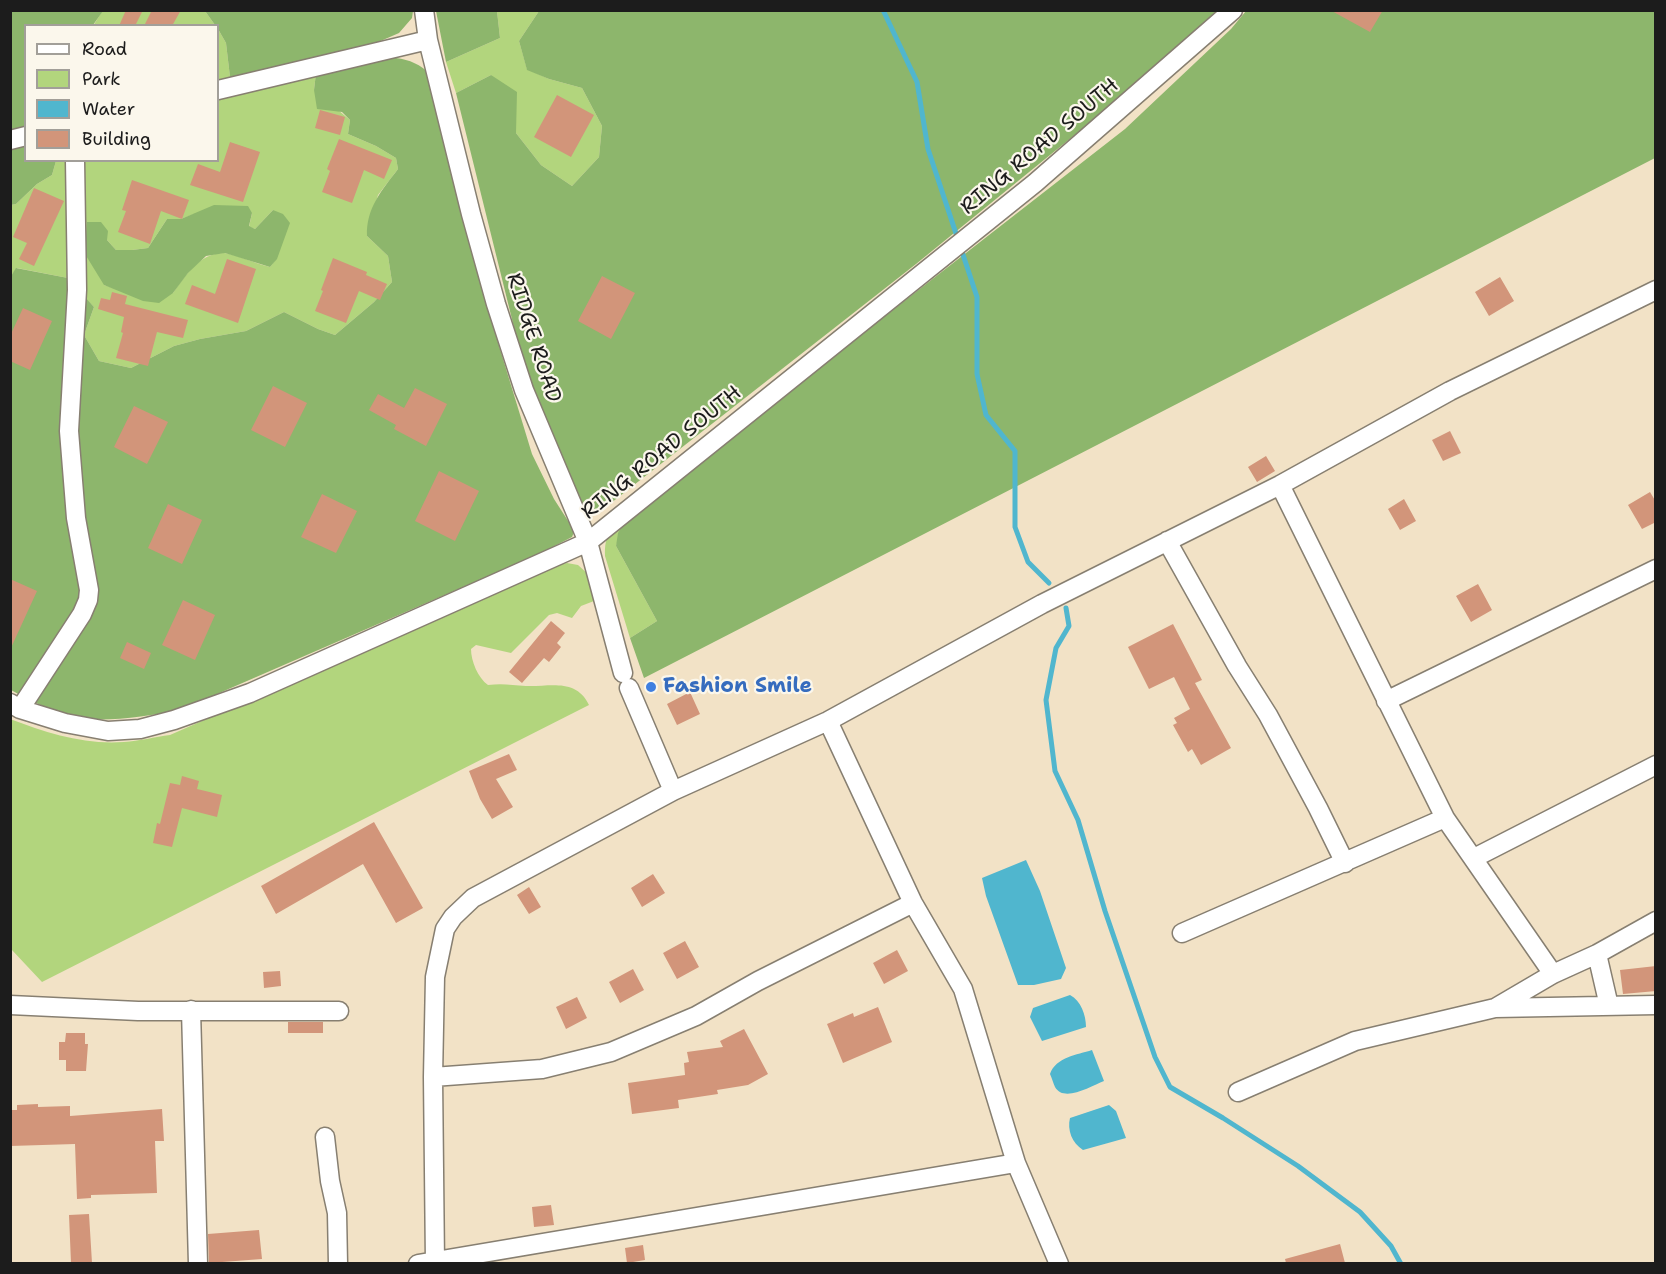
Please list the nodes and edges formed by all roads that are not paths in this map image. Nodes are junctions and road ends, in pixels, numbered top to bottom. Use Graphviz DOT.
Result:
graph roads {
  1 [pos="424,10"];
  2 [pos="1233,10"];
  3 [pos="428,40"];
  4 [pos="219,90"];
  5 [pos="75,162"];
  6 [pos="1656,291"];
  7 [pos="1280,485"];
  8 [pos="1167,541"];
  9 [pos="588,542"];
  10 [pos="1656,569"];
  11 [pos="1386,701"];
  12 [pos="15,706"];
  13 [pos="828,721"];
  14 [pos="1656,765"];
  15 [pos="673,791"];
  16 [pos="1445,818"];
  17 [pos="1474,858"];
  18 [pos="1345,863"];
  19 [pos="913,903"];
  20 [pos="1656,921"];
  21 [pos="1182,933"];
  22 [pos="1597,954"];
  23 [pos="1553,974"];
  24 [pos="10,1005"];
  25 [pos="1656,1005"];
  26 [pos="1609,1006"];
  27 [pos="1495,1008"];
  28 [pos="191,1010"];
  29 [pos="339,1011"];
  30 [pos="433,1077"];
  31 [pos="1238,1092"];
  32 [pos="325,1137"];
  33 [pos="1016,1163"];
  34 [pos="429,1262"];
  35 [pos="198,1263"];
  36 [pos="338,1263"];
  37 [pos="1059,1263"];
  1 -- 3 [label="street, RIDGE ROAD"];
  2 -- 9 [label="street, RING ROAD SOUTH"];
  3 -- 4 [label="street"];
  3 -- 9 [label="street, RIDGE ROAD"];
  5 -- 12 [label="street"];
  6 -- 7 [label="street"];
  7 -- 8 [label="street"];
  7 -- 11 [label="street"];
  8 -- 13 [label="street"];
  8 -- 18 [label="street"];
  9 -- 12 [label="street, RING ROAD SOUTH"];
  9 -- 15 [label="street, RIDGE ROAD"];
  10 -- 11 [label="street"];
  11 -- 16 [label="street"];
  13 -- 15 [label="street"];
  13 -- 19 [label="street"];
  14 -- 17 [label="street"];
  15 -- 30 [label="street"];
  16 -- 17 [label="street"];
  16 -- 18 [label="street"];
  17 -- 23 [label="street"];
  18 -- 21 [label="street"];
  19 -- 30 [label="street"];
  19 -- 33 [label="street"];
  20 -- 22 [label="street"];
  22 -- 23 [label="street"];
  22 -- 26 [label="street"];
  23 -- 27 [label="street"];
  24 -- 28 [label="street"];
  25 -- 26 [label="street"];
  26 -- 27 [label="street"];
  27 -- 31 [label="street"];
  28 -- 29 [label="street"];
  28 -- 35 [label="street"];
  30 -- 34 [label="street"];
  32 -- 36 [label="street"];
  33 -- 34 [label="street"];
  33 -- 37 [label="street"];
}
